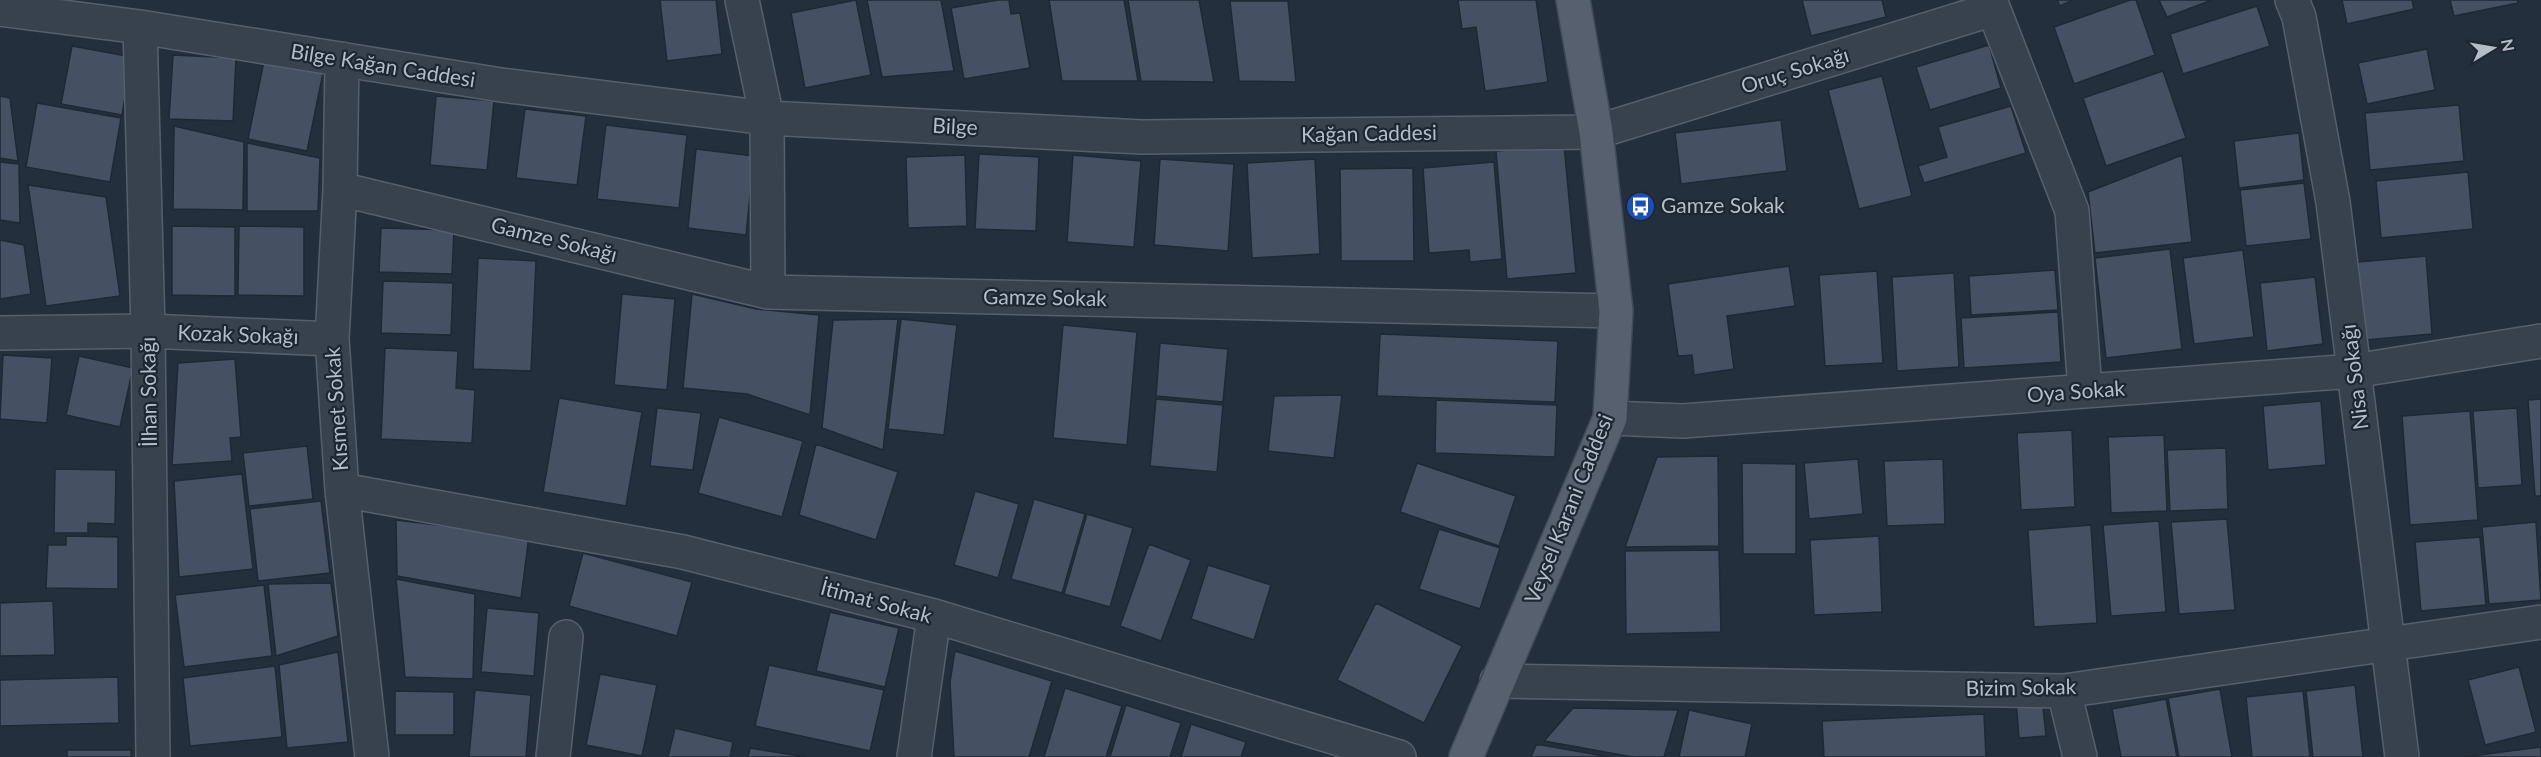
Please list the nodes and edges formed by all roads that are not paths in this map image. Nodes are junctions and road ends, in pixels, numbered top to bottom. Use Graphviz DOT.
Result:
graph roads {
  1 [pos="742,0"];
  2 [pos="1572,0"];
  3 [pos="2292,0"];
  4 [pos="1992,5"];
  5 [pos="0,9"];
  6 [pos="140,27"];
  7 [pos="342,59"];
  8 [pos="767,118"];
  9 [pos="1596,132"];
  10 [pos="1142,137"];
  11 [pos="340,189"];
  12 [pos="768,292"];
  13 [pos="1616,312"];
  14 [pos="148,331"];
  15 [pos="0,333"];
  16 [pos="332,339"];
  17 [pos="2541,341"];
  18 [pos="2354,371"];
  19 [pos="2085,391"];
  20 [pos="1610,418"];
  21 [pos="342,490"];
  22 [pos="934,616"];
  23 [pos="2541,622"];
  24 [pos="566,637"];
  25 [pos="2387,643"];
  26 [pos="1497,681"];
  27 [pos="2064,691"];
  28 [pos="153,757"];
  29 [pos="372,757"];
  30 [pos="553,757"];
  31 [pos="914,757"];
  32 [pos="1399,757"];
  33 [pos="1466,757"];
  34 [pos="2080,757"];
  35 [pos="2402,757"];
  1 -- 8 [label="street"];
  2 -- 9 [label="main road, Veysel Karani Caddesi"];
  3 -- 18 [label="street, Nisa Sokağı"];
  4 -- 9 [label="street, Oruç Sokağı"];
  4 -- 19 [label="street, Oruç Sokağı"];
  5 -- 6 [label="street, Bilge Kağan Caddesi"];
  6 -- 7 [label="street, Bilge Kağan Caddesi"];
  6 -- 14 [label="street, İlhan Sokağı"];
  7 -- 8 [label="street, Bilge Kağan Caddesi"];
  7 -- 11 [label="street, Kısmet Sokak"];
  8 -- 10 [label="street, Bilge"];
  8 -- 12 [label="street"];
  9 -- 10 [label="street, Kağan Caddesi"];
  9 -- 13 [label="main road, Veysel Karani Caddesi"];
  11 -- 12 [label="street, Gamze Sokağı"];
  11 -- 16 [label="street, Kısmet Sokak"];
  12 -- 13 [label="street, Gamze Sokak"];
  13 -- 20 [label="main road, Veysel Karani Caddesi"];
  14 -- 15 [label="street, Kozak Sokağı"];
  14 -- 16 [label="street, Kozak Sokağı"];
  14 -- 28 [label="street, İlhan Sokağı"];
  16 -- 21 [label="street, Kısmet Sokak"];
  17 -- 18 [label="street, Oya Sokak"];
  18 -- 19 [label="street, Oya Sokak"];
  18 -- 25 [label="street, Nisa Sokağı"];
  19 -- 20 [label="street, Oya Sokak"];
  20 -- 26 [label="main road, Veysel Karani Caddesi"];
  21 -- 22 [label="street, İtimat Sokak"];
  21 -- 29 [label="street, Kısmet Sokak"];
  22 -- 31 [label="street"];
  22 -- 32 [label="street, İtimat Sokak"];
  23 -- 25 [label="street, Bizim Sokak"];
  24 -- 30 [label="street"];
  25 -- 27 [label="street, Bizim Sokak"];
  25 -- 35 [label="street, Nisa Sokağı"];
  26 -- 27 [label="street, Bizim Sokak"];
  26 -- 33 [label="main road, Veysel Karani Caddesi"];
  27 -- 34 [label="street"];
}
